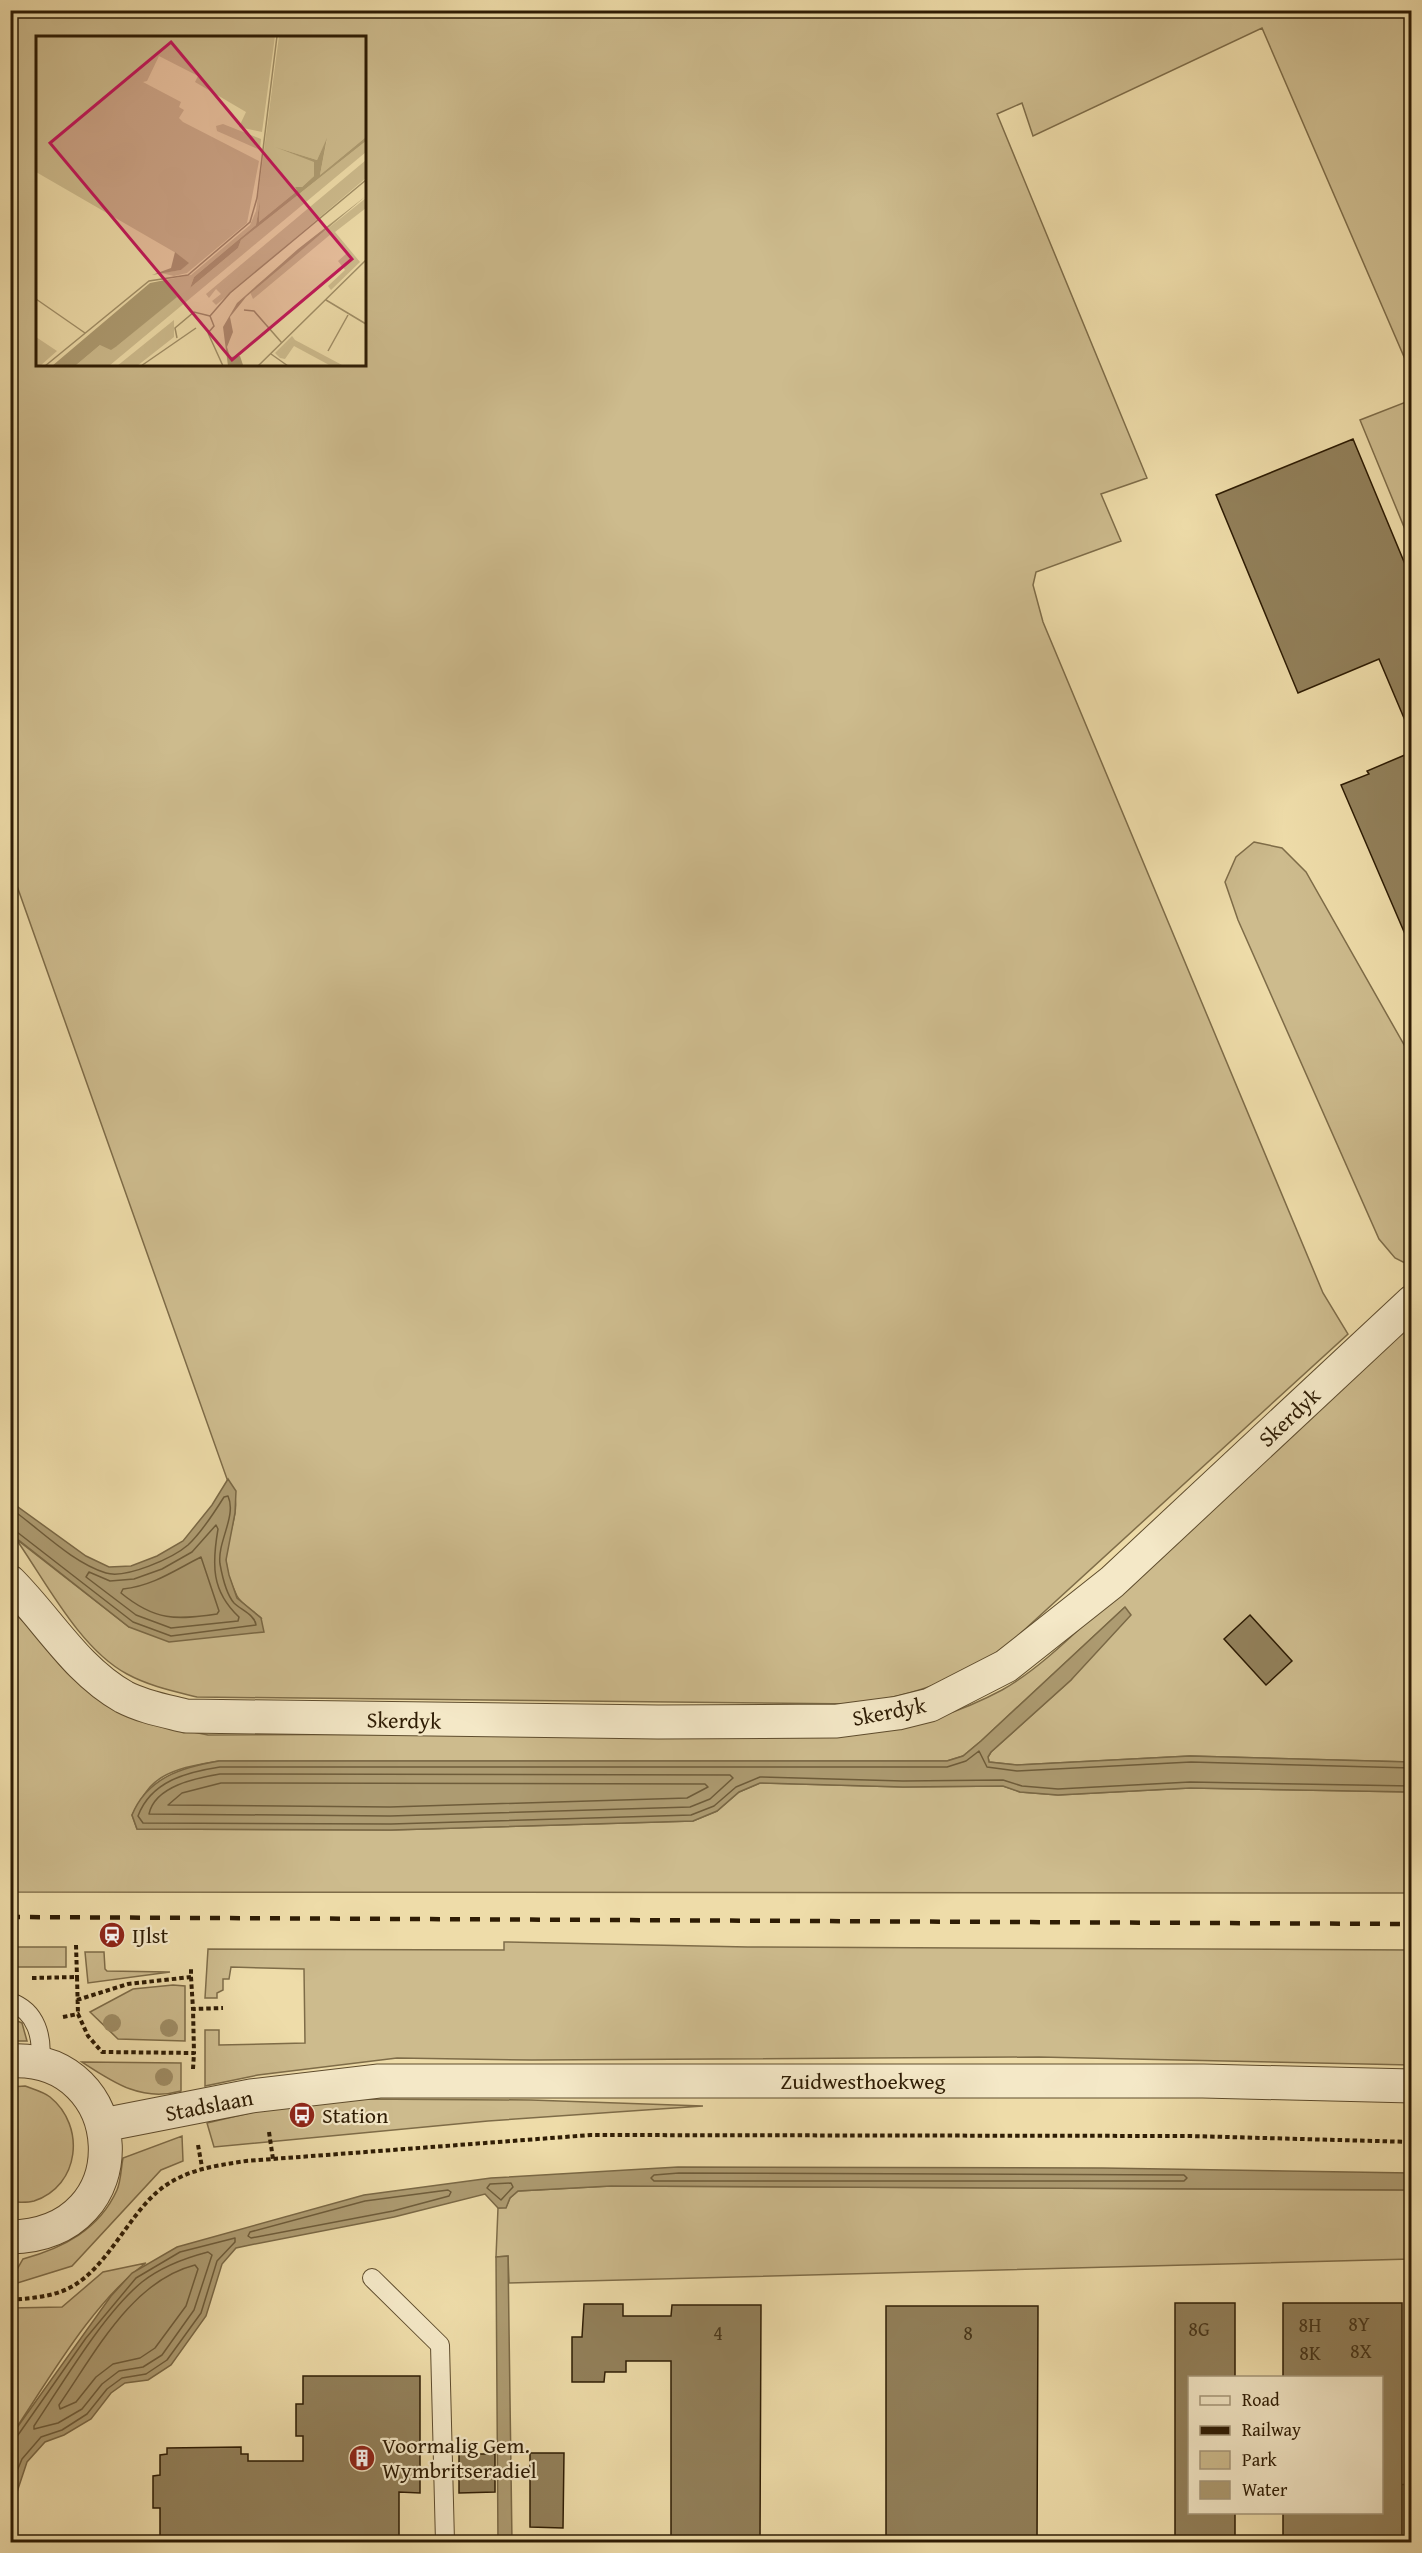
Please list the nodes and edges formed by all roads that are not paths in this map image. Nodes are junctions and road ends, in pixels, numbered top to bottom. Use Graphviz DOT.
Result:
graph roads {
  1 [pos="1412,1302"];
  2 [pos="10,1582"];
  3 [pos="10,2002"];
  4 [pos="25,2062"];
  5 [pos="1412,2086"];
  6 [pos="315,2087"];
  7 [pos="103,2125"];
  8 [pos="10,2237"];
  9 [pos="372,2278"];
  10 [pos="445,2542"];
  1 -- 2 [label="street, Skerdyk"];
  3 -- 4 [label="lane"];
  4 -- 7 [label="street"];
  5 -- 6 [label="street, Zuidwesthoekweg"];
  6 -- 7 [label="street, Stadslaan"];
  7 -- 8 [label="street"];
  9 -- 10 [label="lane"];
}
